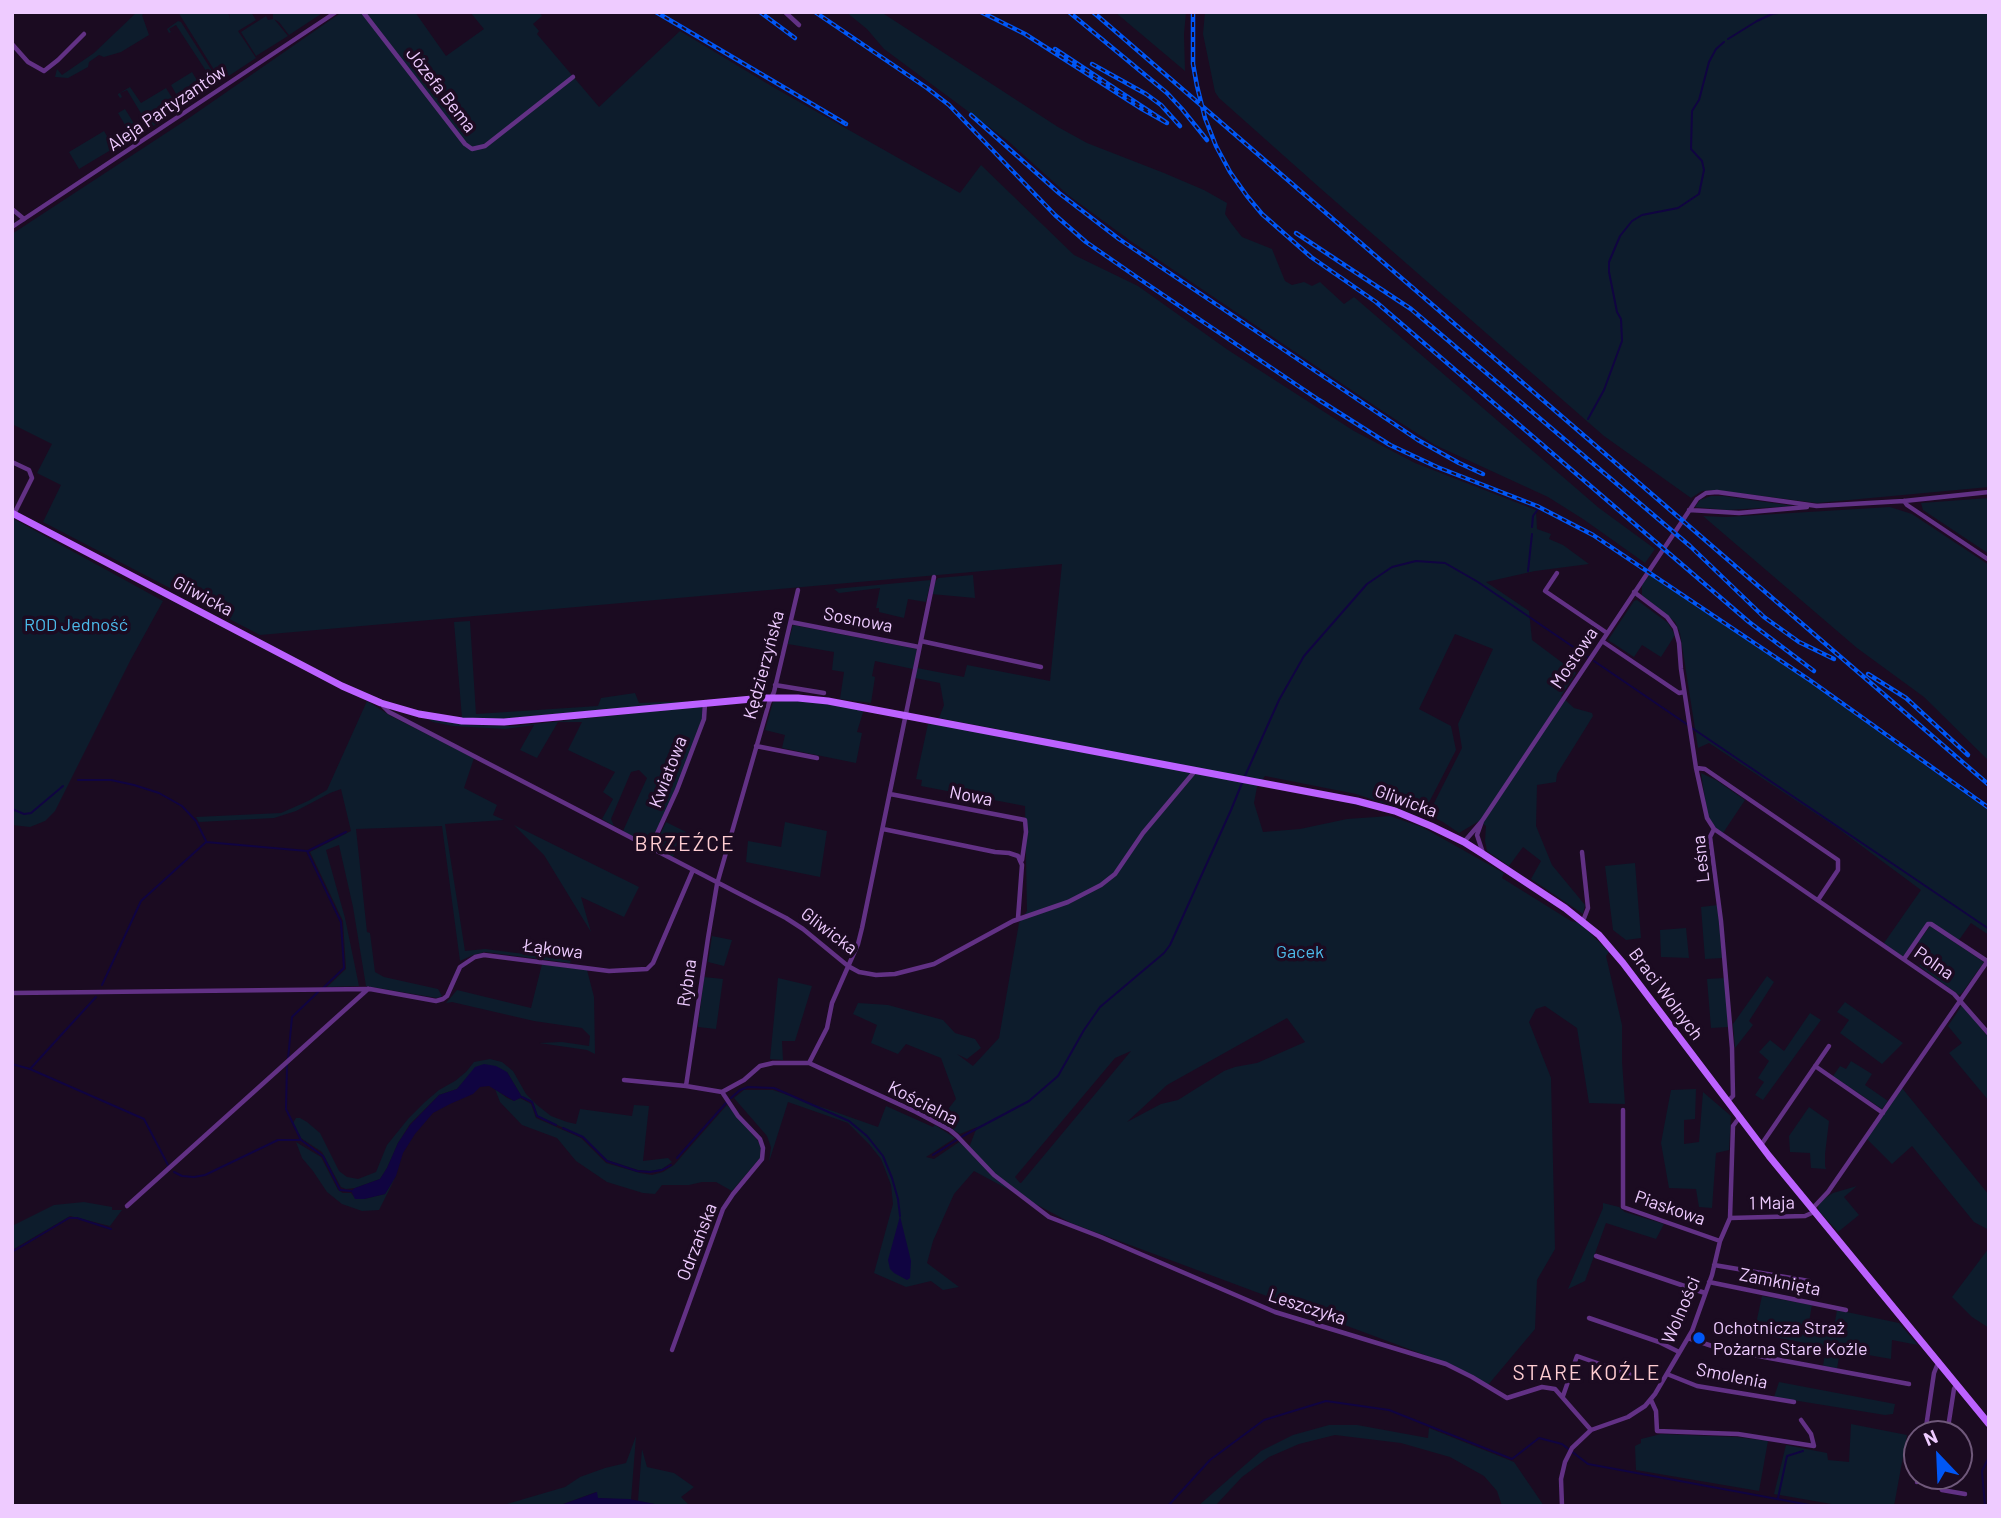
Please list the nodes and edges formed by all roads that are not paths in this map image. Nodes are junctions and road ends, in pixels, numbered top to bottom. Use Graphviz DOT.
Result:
graph roads {
  1 [pos="336,12"];
  2 [pos="363,12"];
  3 [pos="785,12"];
  4 [pos="799,25"];
  5 [pos="84,34"];
  6 [pos="12,44"];
  7 [pos="573,77"];
  8 [pos="12,209"];
  9 [pos="24,219"];
  10 [pos="12,227"];
  11 [pos="12,461"];
  12 [pos="1989,492"];
  13 [pos="1904,501"];
  14 [pos="1816,506"];
  15 [pos="1689,510"];
  16 [pos="13,514"];
  17 [pos="1989,560"];
  18 [pos="1557,573"];
  19 [pos="934,577"];
  20 [pos="798,590"];
  21 [pos="1634,593"];
  22 [pos="791,622"];
  23 [pos="1607,633"];
  24 [pos="1602,641"];
  25 [pos="920,644"];
  26 [pos="1041,667"];
  27 [pos="775,685"];
  28 [pos="1684,692"];
  29 [pos="824,693"];
  30 [pos="771,698"];
  31 [pos="381,703"];
  32 [pos="705,703"];
  33 [pos="419,714"];
  34 [pos="906,715"];
  35 [pos="415,725"];
  36 [pos="757,746"];
  37 [pos="817,758"];
  38 [pos="1696,768"];
  39 [pos="1195,770"];
  40 [pos="890,794"];
  41 [pos="1482,821"];
  42 [pos="883,829"];
  43 [pos="1714,829"];
  44 [pos="1477,835"];
  45 [pos="1024,843"];
  46 [pos="1465,843"];
  47 [pos="650,849"];
  48 [pos="1582,852"];
  49 [pos="1009,853"];
  50 [pos="1483,854"];
  51 [pos="1022,861"];
  52 [pos="693,870"];
  53 [pos="717,884"];
  54 [pos="1818,900"];
  55 [pos="1020,907"];
  56 [pos="1029,915"];
  57 [pos="1018,918"];
  58 [pos="1583,921"];
  59 [pos="1903,959"];
  60 [pos="1988,960"];
  61 [pos="848,966"];
  62 [pos="369,989"];
  63 [pos="12,993"];
  64 [pos="1961,1000"];
  65 [pos="1989,1034"];
  66 [pos="1829,1046"];
  67 [pos="809,1063"];
  68 [pos="1815,1066"];
  69 [pos="624,1080"];
  70 [pos="686,1086"];
  71 [pos="722,1093"];
  72 [pos="1728,1101"];
  73 [pos="1623,1110"];
  74 [pos="1883,1113"];
  75 [pos="1740,1117"];
  76 [pos="1760,1145"];
  77 [pos="127,1206"];
  78 [pos="1813,1210"];
  79 [pos="1043,1214"];
  80 [pos="1730,1218"];
  81 [pos="1720,1241"];
  82 [pos="1596,1256"];
  83 [pos="1714,1265"];
  84 [pos="1809,1281"];
  85 [pos="1709,1282"];
  86 [pos="1705,1293"];
  87 [pos="1846,1310"];
  88 [pos="1589,1318"];
  89 [pos="1688,1338"];
  90 [pos="671,1350"];
  91 [pos="1679,1352"];
  92 [pos="1939,1363"];
  93 [pos="1667,1374"];
  94 [pos="1637,1377"];
  95 [pos="1909,1384"];
  96 [pos="1957,1384"];
  97 [pos="1563,1396"];
  98 [pos="1651,1400"];
  99 [pos="1794,1402"];
  100 [pos="1986,1418"];
  101 [pos="1801,1420"];
  102 [pos="1926,1420"];
  103 [pos="1949,1420"];
  104 [pos="1591,1430"];
  105 [pos="1942,1490"];
  106 [pos="1965,1494"];
  107 [pos="1562,1506"];
  1 -- 9 [label="street, Aleja Partyzantów"];
  2 -- 7 [label="street, Józefa Bema"];
  3 -- 4 [label="street"];
  5 -- 6 [label="street"];
  8 -- 9 [label="street"];
  9 -- 10 [label="street, Aleja Partyzantów"];
  11 -- 16 [label="street"];
  12 -- 13 [label="street, Mostowa"];
  13 -- 14 [label="street, Mostowa"];
  13 -- 17 [label="street"];
  14 -- 15 [label="street, Mostowa"];
  14 -- 15 [label="street, Mostowa"];
  15 -- 21 [label="street, Mostowa"];
  16 -- 31 [label="main road, Gliwicka"];
  18 -- 23 [label="street"];
  19 -- 25 [label="street"];
  20 -- 22 [label="street, Kędzierzyńska"];
  21 -- 23 [label="street, Mostowa"];
  21 -- 28 [label="street, Leśna"];
  22 -- 25 [label="street, Sosnowa"];
  22 -- 27 [label="street, Kędzierzyńska"];
  23 -- 24 [label="street, Mostowa"];
  24 -- 28 [label="street"];
  24 -- 41 [label="street, Mostowa"];
  25 -- 26 [label="street"];
  25 -- 34 [label="street"];
  27 -- 29 [label="street"];
  27 -- 30 [label="street, Kędzierzyńska"];
  28 -- 38 [label="street, Leśna"];
  30 -- 32 [label="main road, Gliwicka"];
  30 -- 34 [label="main road, Gliwicka"];
  30 -- 36 [label="street, Kędzierzyńska"];
  31 -- 33 [label="main road, Gliwicka"];
  31 -- 35 [label="street, Gliwicka"];
  32 -- 33 [label="main road, Gliwicka"];
  32 -- 47 [label="street, Kwiatowa"];
  33 -- 35 [label="street"];
  34 -- 39 [label="main road, Gliwicka"];
  34 -- 40 [label="street"];
  35 -- 47 [label="street, Gliwicka"];
  36 -- 37 [label="street, Kędzierzyńska"];
  36 -- 53 [label="street, Kędzierzyńska"];
  38 -- 43 [label="street, Leśna"];
  38 -- 54 [label="street"];
  39 -- 46 [label="main road, Gliwicka"];
  39 -- 56 [label="street, Gliwicka"];
  40 -- 42 [label="street"];
  40 -- 45 [label="street, Nowa"];
  41 -- 44 [label="street, Mostowa"];
  41 -- 46 [label="street, Mostowa"];
  42 -- 49 [label="street"];
  42 -- 61 [label="street"];
  43 -- 54 [label="street, Polna"];
  43 -- 72 [label="street, Leśna"];
  44 -- 46 [label="street"];
  44 -- 50 [label="street"];
  45 -- 49 [label="street"];
  45 -- 51 [label="street, Nowa"];
  46 -- 50 [label="main road, Gliwicka"];
  47 -- 52 [label="street, Gliwicka"];
  48 -- 58 [label="street"];
  49 -- 51 [label="street"];
  50 -- 58 [label="main road, Gliwicka"];
  51 -- 55 [label="street, Nowa"];
  52 -- 53 [label="street, Gliwicka"];
  52 -- 62 [label="street, Łąkowa"];
  53 -- 61 [label="street, Gliwicka"];
  53 -- 70 [label="street, Rybna"];
  54 -- 59 [label="street, Polna"];
  55 -- 56 [label="street"];
  55 -- 57 [label="street, Nowa"];
  56 -- 57 [label="street, Gliwicka"];
  57 -- 61 [label="street, Gliwicka"];
  58 -- 72 [label="main road, Braci Wolnych"];
  59 -- 60 [label="street"];
  59 -- 64 [label="street, Polna"];
  60 -- 64 [label="street"];
  61 -- 67 [label="street"];
  62 -- 63 [label="street"];
  62 -- 77 [label="street"];
  64 -- 65 [label="street"];
  64 -- 74 [label="street, Polna"];
  66 -- 68 [label="street"];
  67 -- 71 [label="street"];
  67 -- 79 [label="street, Kościelna"];
  68 -- 74 [label="street"];
  68 -- 76 [label="street"];
  69 -- 70 [label="street"];
  70 -- 71 [label="street"];
  71 -- 90 [label="street, Odrzańska"];
  72 -- 75 [label="main road, Braci Wolnych"];
  73 -- 81 [label="street, Piaskowa"];
  74 -- 78 [label="street, Polna"];
  75 -- 76 [label="main road, Braci Wolnych"];
  75 -- 80 [label="street, Wolności"];
  76 -- 78 [label="main road, Braci Wolnych"];
  78 -- 80 [label="street, 1 Maja"];
  78 -- 92 [label="main road, Braci Wolnych"];
  79 -- 97 [label="street, Leszczyka"];
  80 -- 81 [label="street, Wolności"];
  81 -- 83 [label="street, Wolności"];
  82 -- 86 [label="street"];
  83 -- 84 [label="street"];
  83 -- 85 [label="street, Wolności"];
  85 -- 86 [label="street, Wolności"];
  85 -- 87 [label="street, Zamknięta"];
  86 -- 89 [label="street, Wolności"];
  88 -- 91 [label="street"];
  89 -- 91 [label="street, Wolności"];
  89 -- 95 [label="street"];
  91 -- 93 [label="street, Wolności"];
  92 -- 96 [label="main road, Braci Wolnych"];
  92 -- 102 [label="street"];
  93 -- 98 [label="street, Wolności"];
  93 -- 99 [label="street, Smolenia"];
  94 -- 97 [label="street"];
  96 -- 100 [label="main road, Braci Wolnych"];
  96 -- 103 [label="street"];
  97 -- 104 [label="street"];
  98 -- 101 [label="street"];
  98 -- 104 [label="street, Wolności"];
  104 -- 107 [label="street, Wolności"];
  105 -- 106 [label="street"];
}
